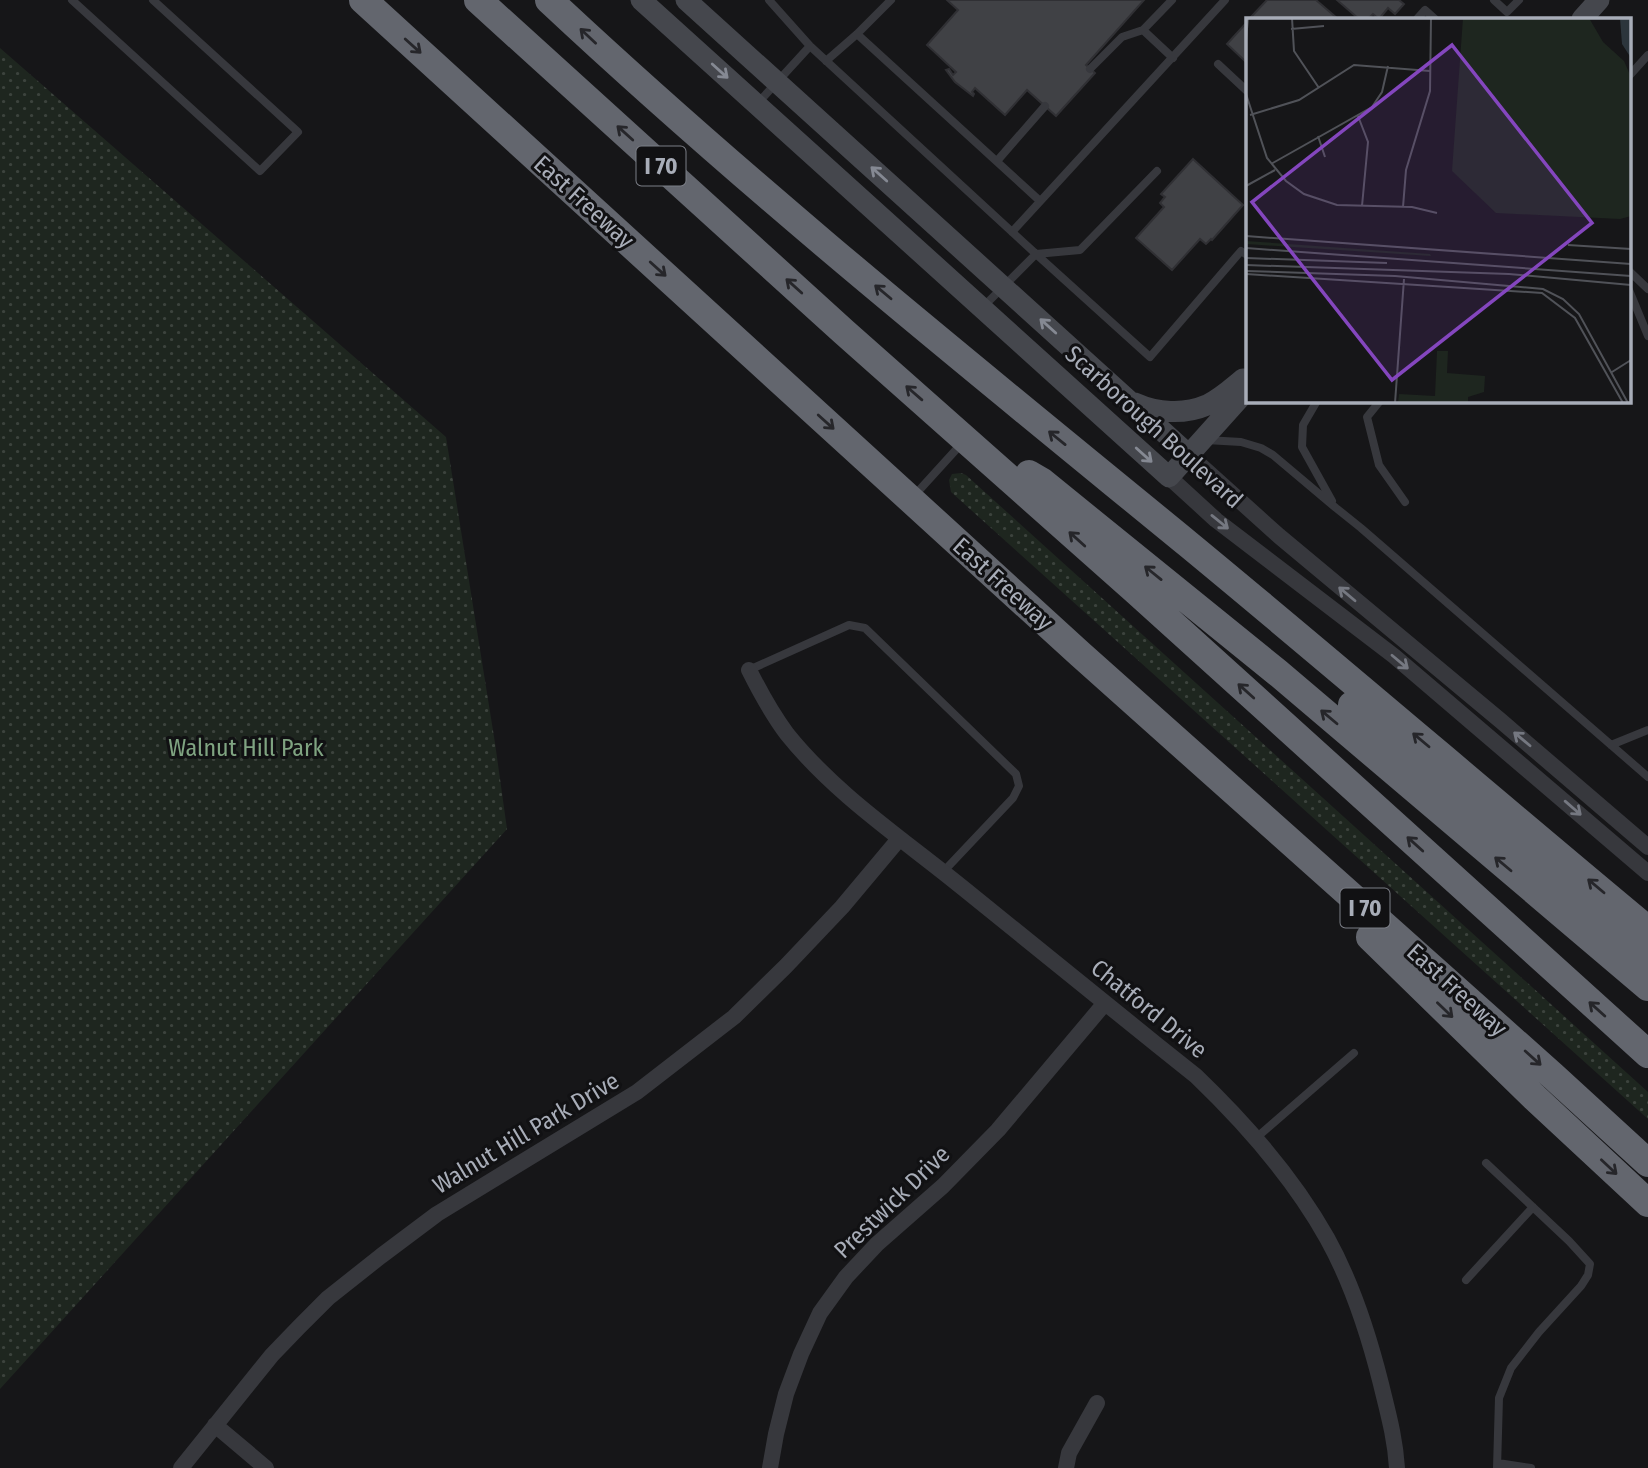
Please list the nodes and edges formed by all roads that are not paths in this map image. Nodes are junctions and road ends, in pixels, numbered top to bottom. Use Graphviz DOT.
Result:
graph roads {
  1 [pos="72,0"];
  2 [pos="153,0"];
  3 [pos="363,0"];
  4 [pos="478,0"];
  5 [pos="549,0"];
  6 [pos="641,0"];
  7 [pos="769,0"];
  8 [pos="891,0"];
  9 [pos="1172,0"];
  10 [pos="1225,0"];
  11 [pos="1494,0"];
  12 [pos="1519,0"];
  13 [pos="1599,0"];
  14 [pos="697,6"];
  15 [pos="1418,18"];
  16 [pos="1434,18"];
  17 [pos="1583,18"];
  18 [pos="1143,30"];
  19 [pos="857,34"];
  20 [pos="810,46"];
  21 [pos="1648,55"];
  22 [pos="1173,58"];
  23 [pos="826,61"];
  24 [pos="1217,64"];
  25 [pos="1090,69"];
  26 [pos="1630,75"];
  27 [pos="778,82"];
  28 [pos="1246,90"];
  29 [pos="757,104"];
  30 [pos="1045,106"];
  31 [pos="997,162"];
  32 [pos="1157,171"];
  33 [pos="1040,201"];
  34 [pos="1012,232"];
  35 [pos="1036,254"];
  36 [pos="1246,254"];
  37 [pos="1630,272"];
  38 [pos="1003,286"];
  39 [pos="1648,289"];
  40 [pos="1630,292"];
  41 [pos="982,308"];
  42 [pos="1648,336"];
  43 [pos="1246,376"];
  44 [pos="1246,391"];
  45 [pos="1129,400"];
  46 [pos="1316,402"];
  47 [pos="1379,402"];
  48 [pos="965,439"];
  49 [pos="1196,447"];
  50 [pos="1094,467"];
  51 [pos="1169,477"];
  52 [pos="911,500"];
  53 [pos="1405,502"];
  54 [pos="1336,508"];
  55 [pos="1080,654"];
  56 [pos="749,670"];
  57 [pos="1648,730"];
  58 [pos="1611,745"];
  59 [pos="1648,777"];
  60 [pos="899,839"];
  61 [pos="1648,847"];
  62 [pos="943,872"];
  63 [pos="1648,873"];
  64 [pos="1648,930"];
  65 [pos="1648,958"];
  66 [pos="1648,988"];
  67 [pos="1105,1003"];
  68 [pos="1354,1053"];
  69 [pos="1648,1054"];
  70 [pos="1256,1138"];
  71 [pos="1486,1163"];
  72 [pos="1648,1163"];
  73 [pos="1648,1203"];
  74 [pos="1533,1207"];
  75 [pos="1466,1280"];
  76 [pos="1097,1403"];
  77 [pos="215,1425"];
  78 [pos="1498,1466"];
  79 [pos="181,1468"];
  80 [pos="266,1468"];
  81 [pos="770,1468"];
  82 [pos="1066,1468"];
  83 [pos="1397,1468"];
  84 [pos="1531,1468"];
  1 -- 2 [label="lane"];
  3 -- 52 [label="highway, East Freeway / I 70, one-way"];
  48 -- 4 [label="highway, I 70, one-way"];
  50 -- 5 [label="highway, one-way"];
  6 -- 29 [label="street, Scarborough Boulevard, one-way"];
  7 -- 20 [label="lane"];
  8 -- 19 [label="lane"];
  9 -- 18 [label="lane"];
  10 -- 22 [label="lane"];
  11 -- 12 [label="lane"];
  13 -- 17 [label="street"];
  14 -- 27 [label="street, Scarborough Boulevard"];
  15 -- 16 [label="lane"];
  18 -- 22 [label="lane"];
  18 -- 25 [label="lane"];
  19 -- 23 [label="lane"];
  19 -- 31 [label="lane"];
  20 -- 23 [label="lane"];
  20 -- 27 [label="lane"];
  21 -- 26 [label="lane"];
  22 -- 33 [label="lane"];
  23 -- 34 [label="lane"];
  24 -- 28 [label="lane"];
  27 -- 29 [label="lane"];
  38 -- 27 [label="street, Scarborough Boulevard, one-way"];
  29 -- 41 [label="street, Scarborough Boulevard"];
  30 -- 31 [label="lane"];
  31 -- 33 [label="lane"];
  32 -- 35 [label="lane"];
  33 -- 34 [label="lane"];
  34 -- 35 [label="lane"];
  35 -- 36 [label="lane"];
  35 -- 38 [label="lane"];
  37 -- 39 [label="lane"];
  38 -- 41 [label="lane"];
  45 -- 38 [label="street, Scarborough Boulevard, one-way"];
  40 -- 42 [label="lane"];
  41 -- 51 [label="street, Scarborough Boulevard, one-way"];
  43 -- 45 [label="street"];
  44 -- 49 [label="street"];
  45 -- 49 [label="street, Scarborough Boulevard"];
  46 -- 54 [label="lane"];
  47 -- 53 [label="lane"];
  48 -- 52 [label="lane"];
  66 -- 48 [label="highway, one-way"];
  69 -- 48 [label="highway, I 70, one-way"];
  49 -- 51 [label="street"];
  49 -- 54 [label="lane"];
  61 -- 49 [label="street, Scarborough Boulevard, one-way"];
  64 -- 50 [label="highway, one-way"];
  50 -- 65 [label="highway"];
  51 -- 63 [label="street, Scarborough Boulevard, one-way"];
  52 -- 55 [label="highway, East Freeway / I 70"];
  54 -- 58 [label="lane"];
  55 -- 72 [label="highway, East Freeway / I 70, one-way"];
  55 -- 73 [label="highway, one-way"];
  56 -- 60 [label="street, Chatford Drive"];
  56 -- 62 [label="lane"];
  57 -- 58 [label="lane"];
  58 -- 59 [label="lane"];
  60 -- 62 [label="street, Chatford Drive"];
  60 -- 77 [label="street, Walnut Hill Park Drive"];
  62 -- 67 [label="street, Chatford Drive"];
  67 -- 70 [label="street, Chatford Drive"];
  67 -- 81 [label="street, Prestwick Drive"];
  68 -- 70 [label="lane"];
  70 -- 83 [label="street, Chatford Drive"];
  71 -- 74 [label="lane"];
  74 -- 75 [label="lane"];
  74 -- 78 [label="lane"];
  76 -- 82 [label="street"];
  77 -- 79 [label="street, Walnut Hill Park Drive"];
  77 -- 80 [label="street"];
  78 -- 84 [label="lane"];
}
